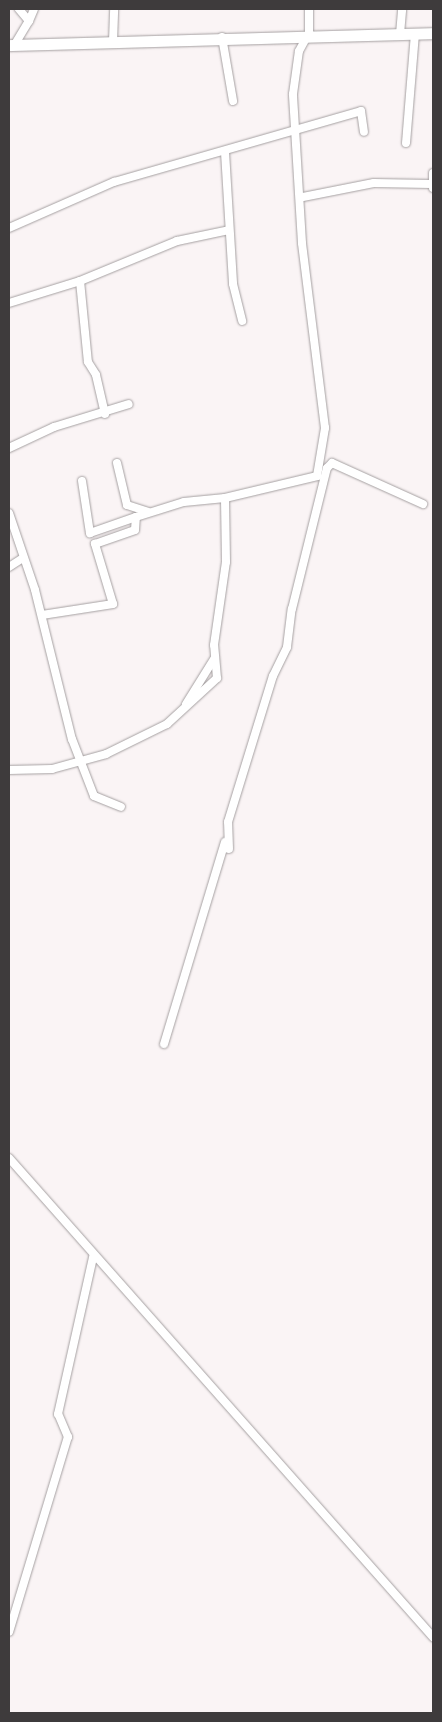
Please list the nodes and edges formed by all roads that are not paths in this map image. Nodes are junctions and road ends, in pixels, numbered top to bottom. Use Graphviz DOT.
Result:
graph roads {
  1 [pos="19,9"];
  2 [pos="34,9"];
  3 [pos="114,9"];
  4 [pos="309,9"];
  5 [pos="402,9"];
  6 [pos="29,21"];
  7 [pos="309,33"];
  8 [pos="433,33"];
  9 [pos="400,34"];
  10 [pos="415,34"];
  11 [pos="222,37"];
  12 [pos="113,42"];
  13 [pos="12,44"];
  14 [pos="233,101"];
  15 [pos="298,128"];
  16 [pos="364,132"];
  17 [pos="406,143"];
  18 [pos="225,152"];
  19 [pos="433,173"];
  20 [pos="432,186"];
  21 [pos="302,197"];
  22 [pos="9,228"];
  23 [pos="229,230"];
  24 [pos="80,281"];
  25 [pos="9,302"];
  26 [pos="242,322"];
  27 [pos="129,404"];
  28 [pos="104,414"];
  29 [pos="9,448"];
  30 [pos="117,463"];
  31 [pos="82,481"];
  32 [pos="225,498"];
  33 [pos="423,504"];
  34 [pos="148,512"];
  35 [pos="9,513"];
  36 [pos="136,517"];
  37 [pos="23,558"];
  38 [pos="9,567"];
  39 [pos="42,616"];
  40 [pos="214,659"];
  41 [pos="185,706"];
  42 [pos="82,763"];
  43 [pos="9,770"];
  44 [pos="121,807"];
  45 [pos="164,1044"];
  46 [pos="9,1158"];
  47 [pos="93,1257"];
  48 [pos="9,1632"];
  49 [pos="433,1637"];
  1 -- 6 [label="street"];
  2 -- 6 [label="street"];
  3 -- 12 [label="street"];
  4 -- 7 [label="street"];
  5 -- 9 [label="street"];
  6 -- 13 [label="street"];
  7 -- 9 [label="street"];
  7 -- 11 [label="street"];
  7 -- 15 [label="street"];
  8 -- 10 [label="street"];
  9 -- 10 [label="street"];
  10 -- 17 [label="street"];
  11 -- 12 [label="street"];
  11 -- 14 [label="street"];
  12 -- 13 [label="street"];
  15 -- 16 [label="street"];
  15 -- 18 [label="street"];
  15 -- 21 [label="street"];
  18 -- 22 [label="street"];
  18 -- 23 [label="street"];
  19 -- 20 [label="street"];
  20 -- 21 [label="street"];
  21 -- 32 [label="street"];
  23 -- 24 [label="street"];
  23 -- 26 [label="street"];
  24 -- 25 [label="street"];
  24 -- 28 [label="street"];
  27 -- 28 [label="street"];
  28 -- 29 [label="street"];
  30 -- 34 [label="street"];
  31 -- 36 [label="street"];
  32 -- 34 [label="street"];
  32 -- 40 [label="street"];
  33 -- 45 [label="street"];
  34 -- 36 [label="street"];
  35 -- 37 [label="street"];
  36 -- 39 [label="street"];
  37 -- 38 [label="street"];
  37 -- 39 [label="street"];
  39 -- 42 [label="street"];
  40 -- 41 [label="street"];
  40 -- 41 [label="street"];
  41 -- 42 [label="street"];
  42 -- 43 [label="street"];
  42 -- 44 [label="street"];
  46 -- 47 [label="street"];
  47 -- 48 [label="street"];
  47 -- 49 [label="street"];
}
